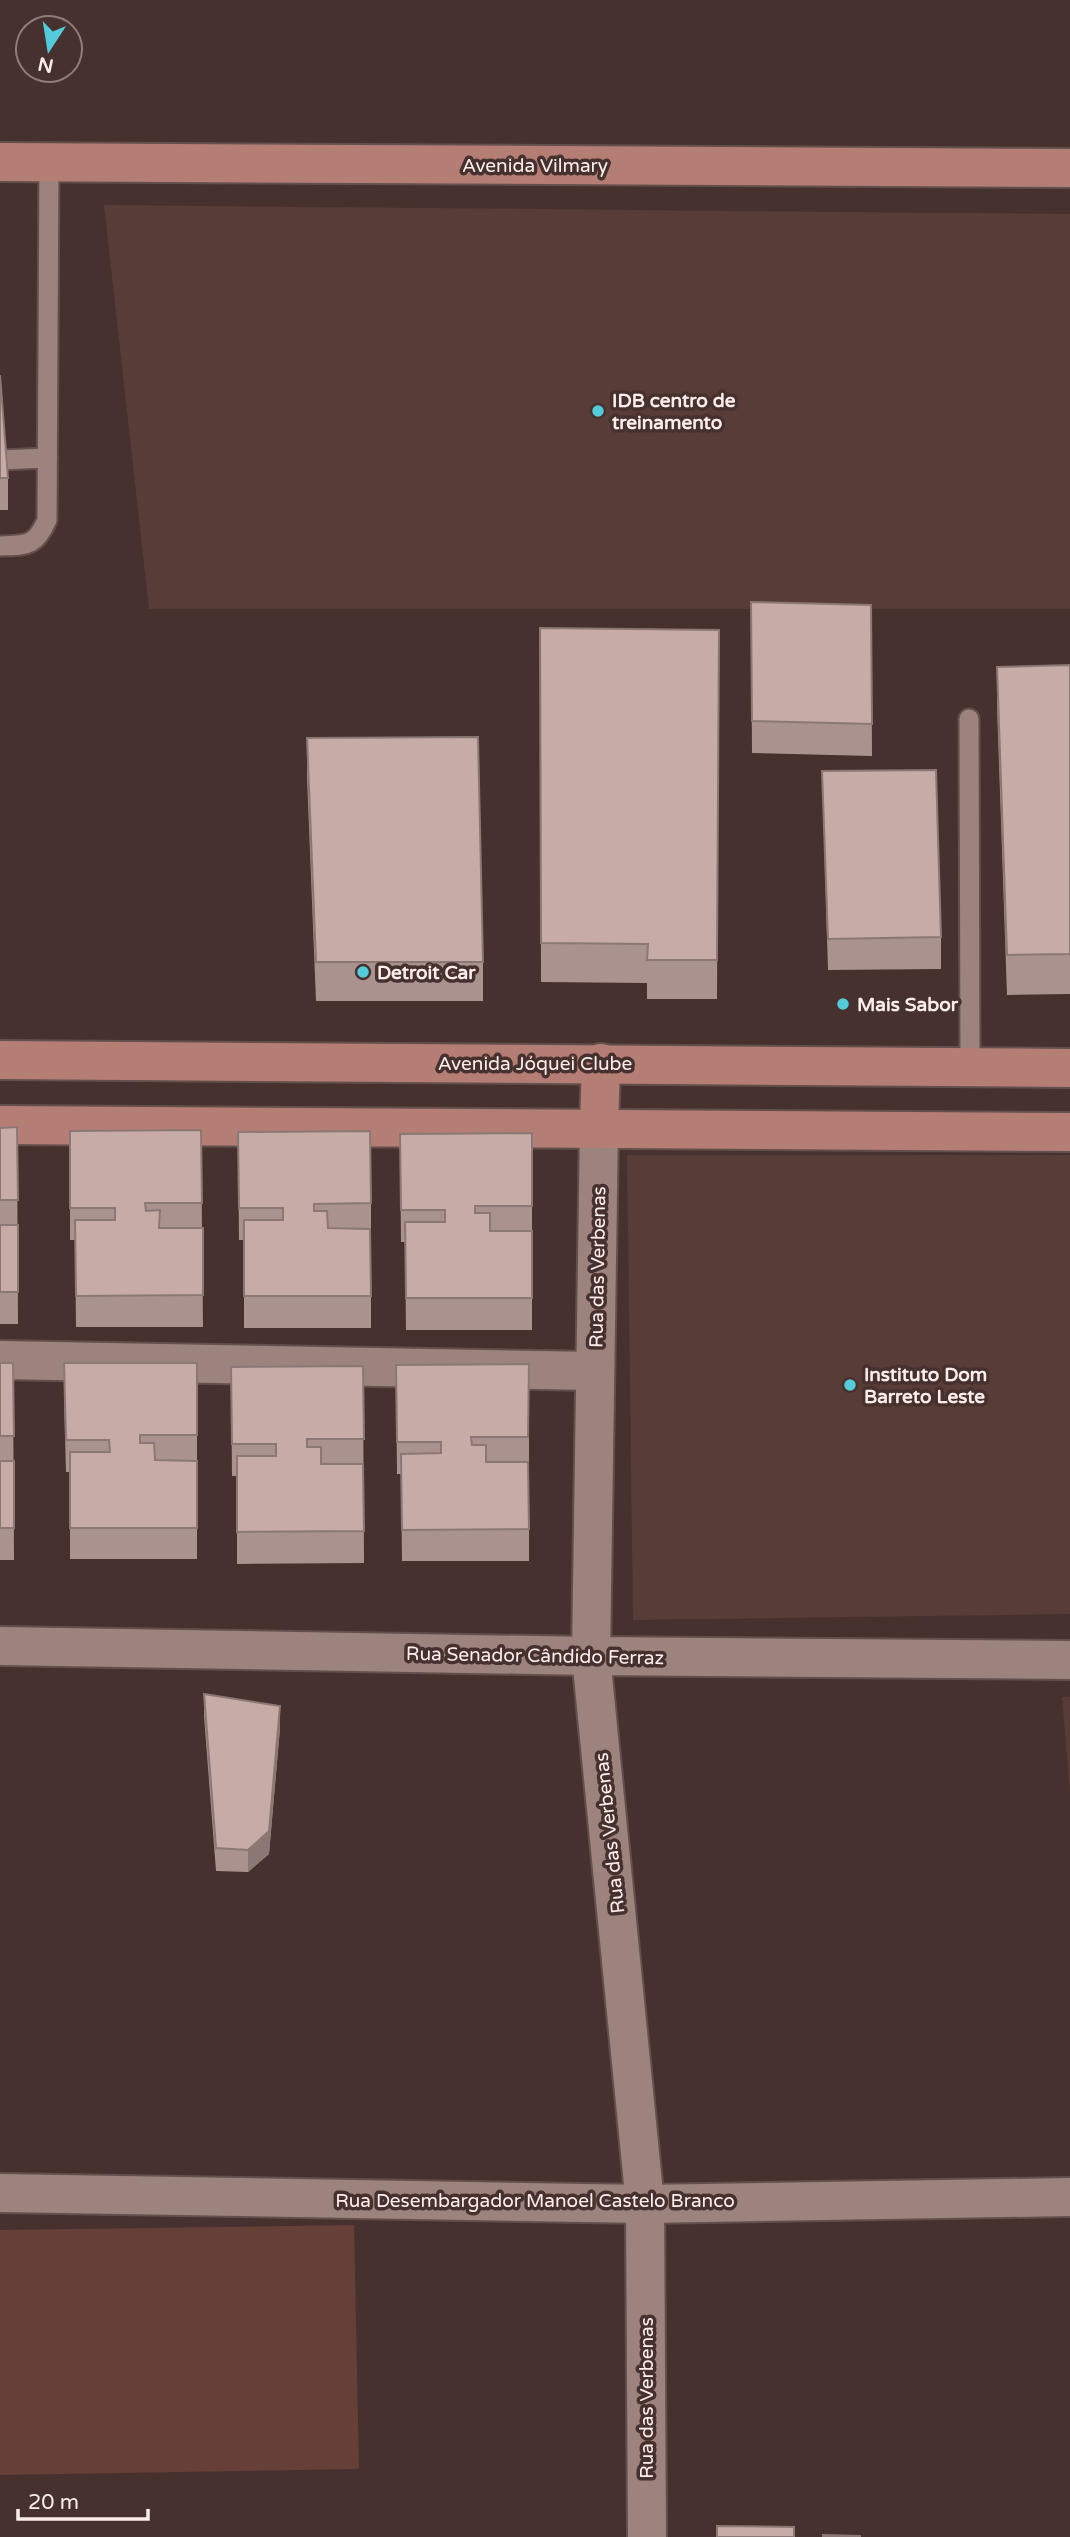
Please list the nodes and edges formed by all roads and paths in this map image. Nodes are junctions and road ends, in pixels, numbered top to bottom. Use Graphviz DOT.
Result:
graph roads {
  1 [pos="0,162"];
  2 [pos="49,162"];
  3 [pos="1070,168"];
  4 [pos="47,458"];
  5 [pos="0,460"];
  6 [pos="0,546"];
  7 [pos="969,719"];
  8 [pos="0,1060"];
  9 [pos="601,1063"];
  10 [pos="970,1068"];
  11 [pos="1070,1068"];
  12 [pos="0,1125"];
  13 [pos="598,1128"];
  14 [pos="1070,1132"];
  15 [pos="0,1360"];
  16 [pos="595,1371"];
  17 [pos="0,1646"];
  18 [pos="592,1656"];
  19 [pos="1070,1660"];
  20 [pos="0,2193"];
  21 [pos="1070,2197"];
  22 [pos="645,2204"];
  23 [pos="647,2537"];
  1 -- 2 [label="main road, Avenida Vilmary"];
  2 -- 3 [label="main road, Avenida Vilmary"];
  2 -- 4 [label="lane"];
  4 -- 5 [label="lane"];
  4 -- 6 [label="lane"];
  7 -- 10 [label="lane"];
  8 -- 9 [label="main road, Avenida Jóquei Clube"];
  9 -- 10 [label="main road, Avenida Jóquei Clube"];
  9 -- 13 [label="main road"];
  10 -- 11 [label="main road, Avenida Jóquei Clube"];
  12 -- 13 [label="main road"];
  13 -- 14 [label="main road"];
  13 -- 16 [label="street, Rua das Verbenas"];
  15 -- 16 [label="street"];
  16 -- 18 [label="street, Rua das Verbenas"];
  17 -- 18 [label="street, Rua Senador Cândido Ferraz"];
  18 -- 19 [label="street, Rua Senador Cândido Ferraz"];
  18 -- 22 [label="street, Rua das Verbenas"];
  20 -- 22 [label="street, Rua Desembargador Manoel Castelo Branco"];
  21 -- 22 [label="street, Rua Desembargador Manoel Castelo Branco"];
  22 -- 23 [label="street, Rua das Verbenas"];
}
